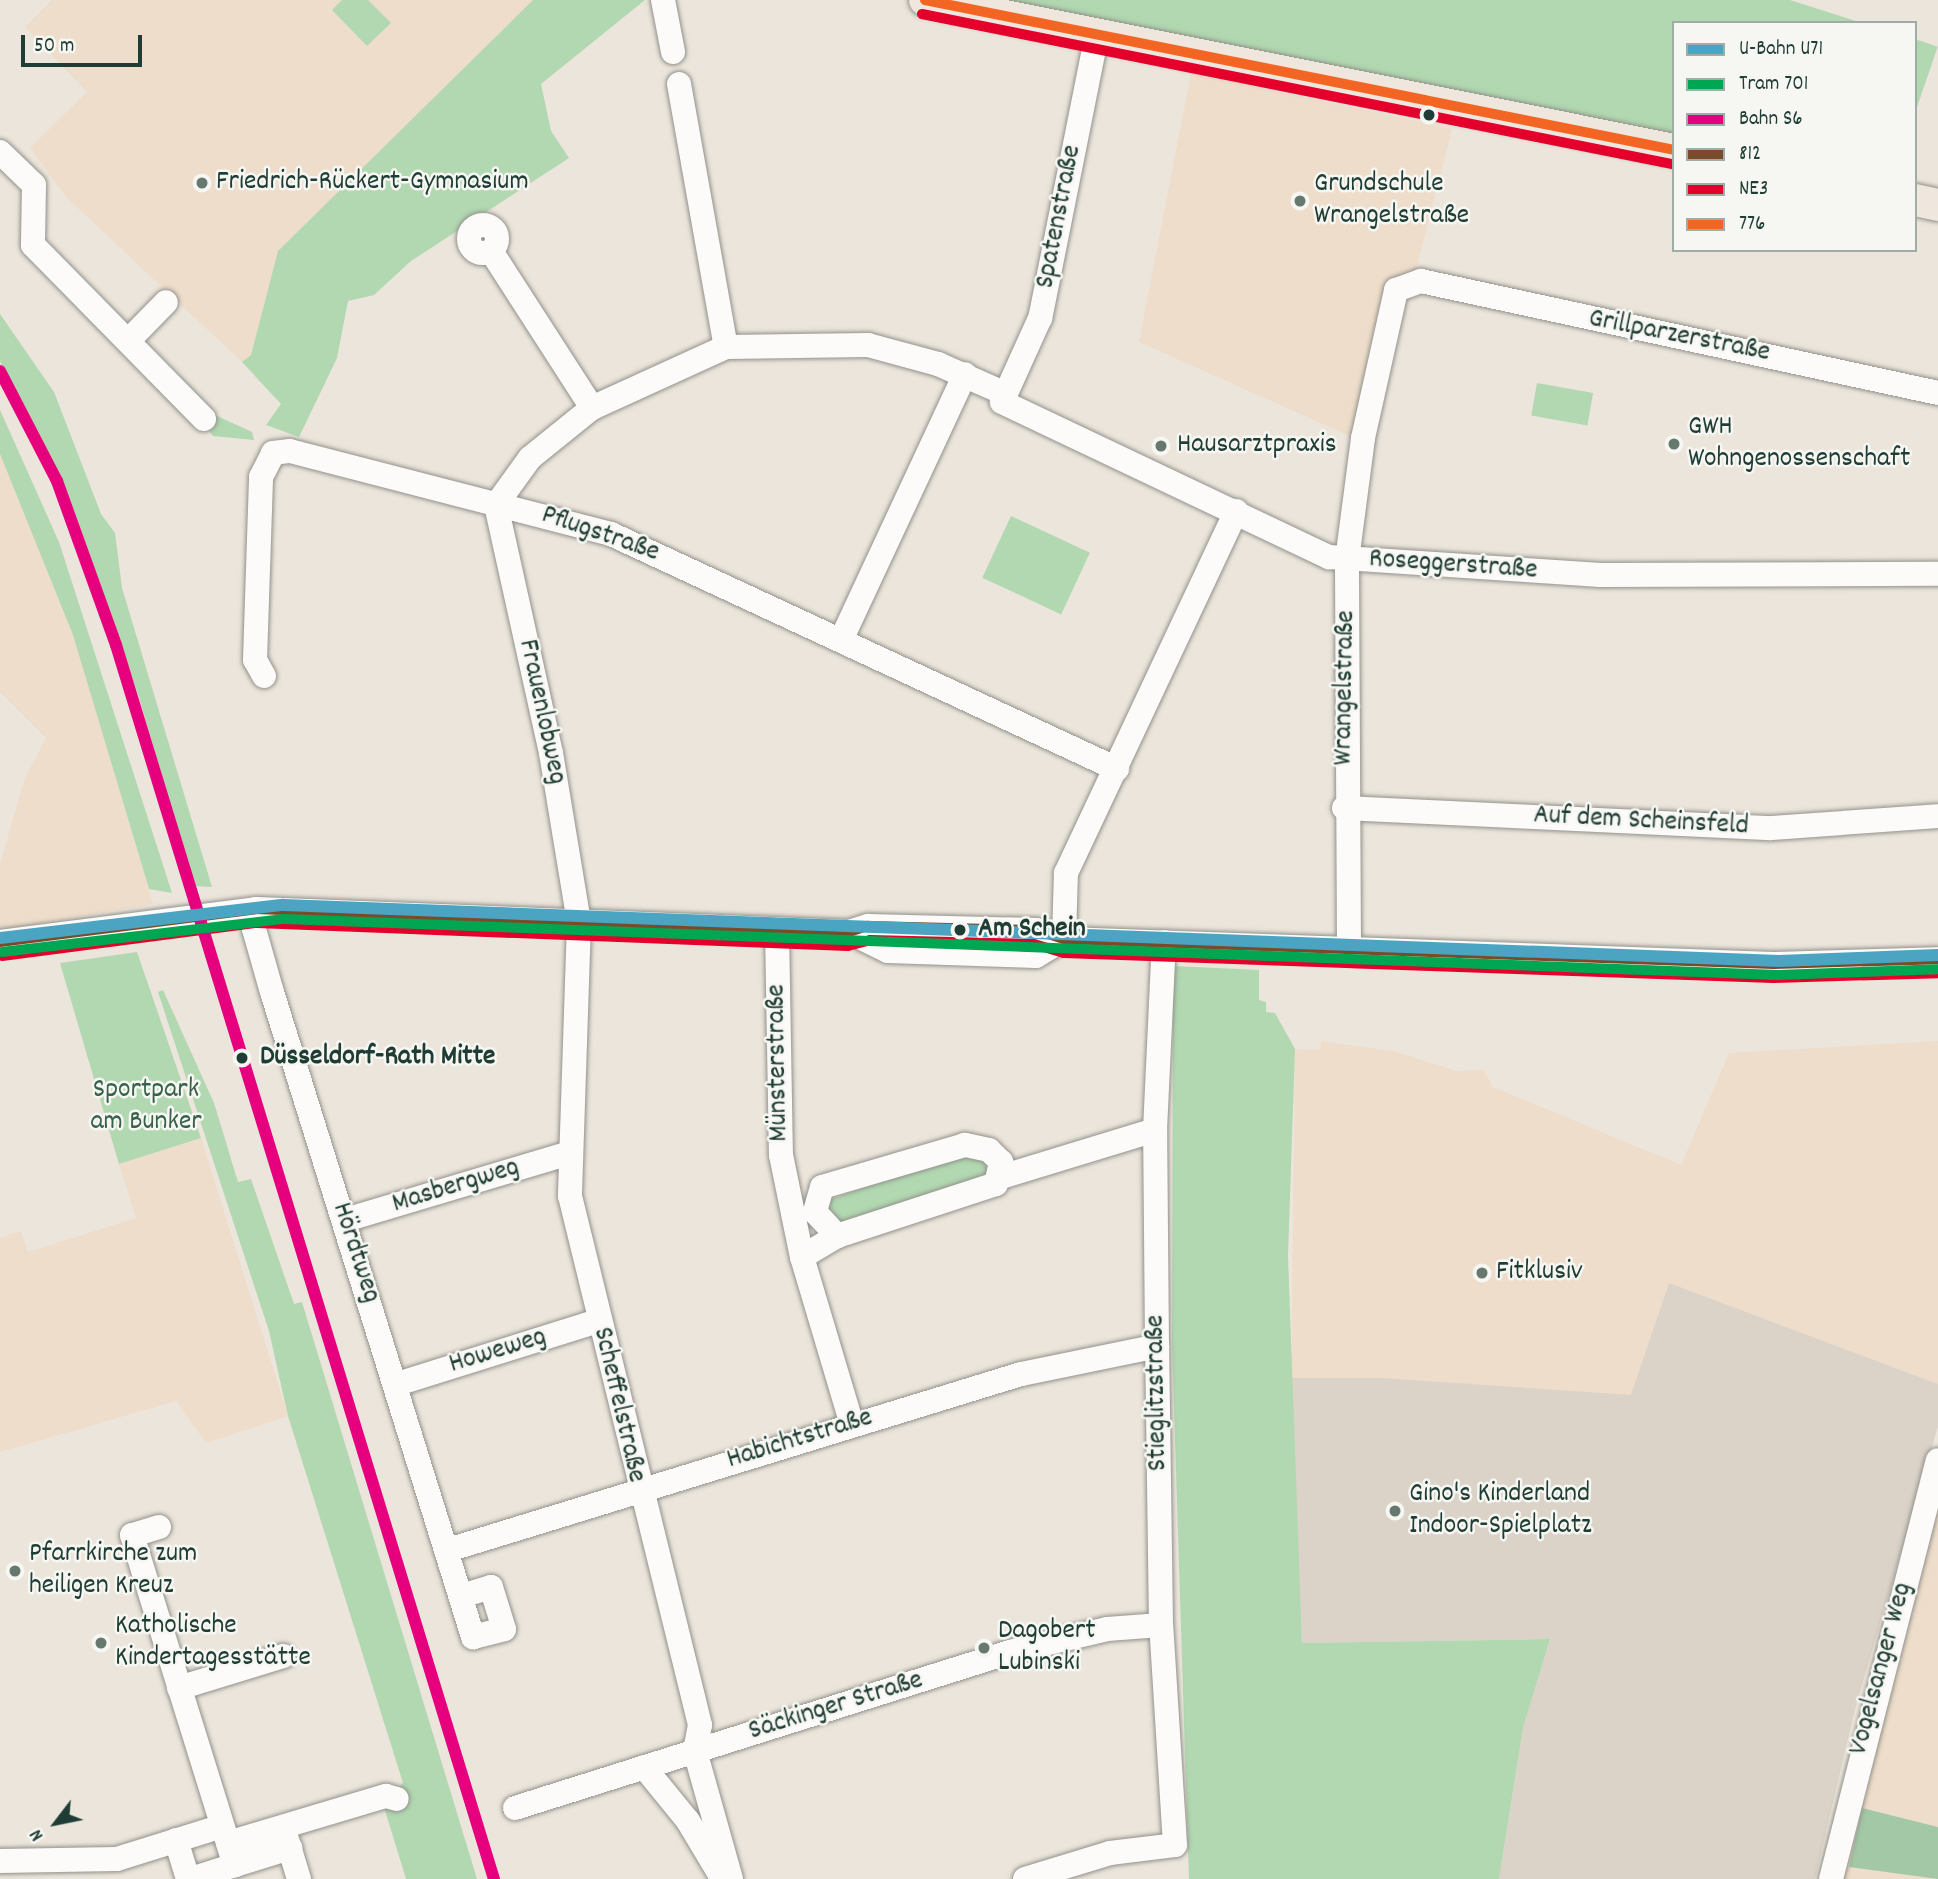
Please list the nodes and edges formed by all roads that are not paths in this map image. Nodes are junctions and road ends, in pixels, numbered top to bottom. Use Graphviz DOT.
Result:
graph roads {
  1 [pos="663,0"];
  2 [pos="925,0"];
  3 [pos="1097,34"];
  4 [pos="673,52"];
  5 [pos="679,84"];
  6 [pos="1672,150"];
  7 [pos="0,152"];
  8 [pos="1917,200"];
  9 [pos="1938,205"];
  10 [pos="491,251"];
  11 [pos="1421,281"];
  12 [pos="166,302"];
  13 [pos="128,341"];
  14 [pos="726,347"];
  15 [pos="965,374"];
  16 [pos="1938,393"];
  17 [pos="1004,398"];
  18 [pos="592,408"];
  19 [pos="204,419"];
  20 [pos="496,505"];
  21 [pos="1236,511"];
  22 [pos="1347,560"];
  23 [pos="1938,574"];
  24 [pos="842,638"];
  25 [pos="264,676"];
  26 [pos="1116,769"];
  27 [pos="1344,808"];
  28 [pos="1938,816"];
  29 [pos="256,909"];
  30 [pos="579,922"];
  31 [pos="777,929"];
  32 [pos="1064,939"];
  33 [pos="0,942"];
  34 [pos="1164,942"];
  35 [pos="1349,949"];
  36 [pos="1938,959"];
  37 [pos="1155,1130"];
  38 [pos="567,1154"];
  39 [pos="1001,1177"];
  40 [pos="822,1187"];
  41 [pos="788,1195"];
  42 [pos="345,1220"];
  43 [pos="837,1236"];
  44 [pos="802,1258"];
  45 [pos="598,1321"];
  46 [pos="1157,1346"];
  47 [pos="397,1384"];
  48 [pos="852,1425"];
  49 [pos="1938,1460"];
  50 [pos="638,1489"];
  51 [pos="159,1527"];
  52 [pos="448,1550"];
  53 [pos="461,1596"];
  54 [pos="1161,1625"];
  55 [pos="283,1656"];
  56 [pos="179,1688"];
  57 [pos="695,1751"];
  58 [pos="644,1768"];
  59 [pos="397,1799"];
  60 [pos="515,1808"];
  61 [pos="286,1837"];
  62 [pos="176,1840"];
  63 [pos="228,1845"];
  64 [pos="0,1861"];
  65 [pos="190,1879"];
  66 [pos="299,1879"];
  67 [pos="723,1879"];
  68 [pos="732,1879"];
  69 [pos="1025,1879"];
  70 [pos="1831,1879"];
  1 -- 4 [label="street"];
  2 -- 3 [label="main road"];
  3 -- 6 [label="main road"];
  3 -- 17 [label="street, Spatenstraße"];
  5 -- 14 [label="street"];
  7 -- 13 [label="street"];
  8 -- 9 [label="main road"];
  10 -- 18 [label="street"];
  11 -- 16 [label="street, Grillparzerstraße"];
  11 -- 22 [label="street, Wrangelstraße"];
  12 -- 13 [label="street"];
  13 -- 19 [label="street"];
  14 -- 15 [label="street"];
  14 -- 18 [label="street"];
  15 -- 17 [label="street"];
  15 -- 24 [label="street"];
  17 -- 21 [label="street, Roseggerstraße"];
  18 -- 20 [label="street"];
  20 -- 24 [label="street, Pflugstraße"];
  20 -- 25 [label="street, Pflugstraße"];
  20 -- 30 [label="street, Frauenlobweg"];
  21 -- 22 [label="street, Roseggerstraße"];
  21 -- 26 [label="street"];
  22 -- 23 [label="street, Roseggerstraße"];
  22 -- 27 [label="street, Wrangelstraße"];
  24 -- 26 [label="street, Pflugstraße"];
  26 -- 32 [label="street"];
  27 -- 28 [label="street, Auf dem Scheinsfeld"];
  27 -- 35 [label="street, Wrangelstraße"];
  29 -- 30 [label="street"];
  29 -- 33 [label="street"];
  29 -- 42 [label="street, Hördtweg"];
  30 -- 31 [label="street"];
  30 -- 38 [label="street, Scheffelstraße"];
  31 -- 32 [label="street"];
  31 -- 41 [label="street, Münsterstraße"];
  32 -- 34 [label="street"];
  34 -- 35 [label="street"];
  34 -- 37 [label="street, Stieglitzstraße"];
  35 -- 36 [label="street"];
  37 -- 39 [label="street"];
  37 -- 46 [label="street, Stieglitzstraße"];
  38 -- 42 [label="street, Masbergweg"];
  38 -- 45 [label="street, Scheffelstraße"];
  39 -- 40 [label="street"];
  39 -- 43 [label="street"];
  40 -- 41 [label="street"];
  40 -- 43 [label="street"];
  41 -- 44 [label="street, Münsterstraße"];
  42 -- 47 [label="street, Hördtweg"];
  43 -- 44 [label="street"];
  44 -- 48 [label="street, Münsterstraße"];
  45 -- 47 [label="street, Howeweg"];
  45 -- 50 [label="street, Scheffelstraße"];
  46 -- 48 [label="street, Habichtstraße"];
  46 -- 54 [label="street, Stieglitzstraße"];
  47 -- 52 [label="street, Hördtweg"];
  48 -- 50 [label="street, Habichtstraße"];
  49 -- 70 [label="street, Vogelsanger Weg"];
  50 -- 52 [label="street, Habichtstraße"];
  50 -- 57 [label="street, Scheffelstraße"];
  51 -- 56 [label="street"];
  52 -- 53 [label="street, Hördtweg"];
  54 -- 57 [label="street, Säckinger Straße"];
  54 -- 69 [label="street, Stieglitzstraße"];
  55 -- 56 [label="street"];
  56 -- 63 [label="street"];
  57 -- 58 [label="street, Säckinger Straße"];
  57 -- 68 [label="street, Scheffelstraße"];
  58 -- 60 [label="street, Säckinger Straße"];
  58 -- 67 [label="street"];
  59 -- 61 [label="street"];
  61 -- 63 [label="street"];
  61 -- 66 [label="street"];
  62 -- 63 [label="street"];
  62 -- 64 [label="street"];
  62 -- 65 [label="street"];
  63 -- 65 [label="street"];
}
